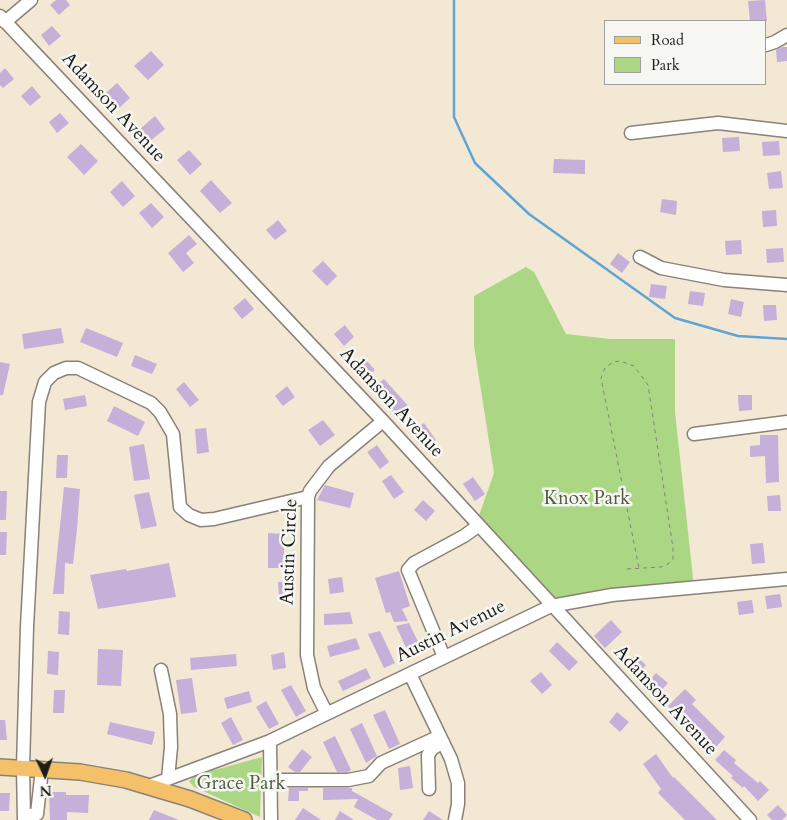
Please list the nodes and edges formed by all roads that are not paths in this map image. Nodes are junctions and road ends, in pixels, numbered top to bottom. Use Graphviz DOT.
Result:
graph roads {
  1 [pos="31,0"];
  2 [pos="3,19"];
  3 [pos="787,35"];
  4 [pos="767,45"];
  5 [pos="787,131"];
  6 [pos="632,132"];
  7 [pos="640,257"];
  8 [pos="787,285"];
  9 [pos="383,421"];
  10 [pos="787,422"];
  11 [pos="694,434"];
  12 [pos="308,497"];
  13 [pos="478,526"];
  14 [pos="787,578"];
  15 [pos="551,606"];
  16 [pos="444,657"];
  17 [pos="161,670"];
  18 [pos="410,674"];
  19 [pos="326,712"];
  20 [pos="442,739"];
  21 [pos="270,741"];
  22 [pos="0,767"];
  23 [pos="23,768"];
  24 [pos="42,769"];
  25 [pos="168,779"];
  26 [pos="271,780"];
  27 [pos="149,786"];
  28 [pos="429,789"];
  29 [pos="24,818"];
  30 [pos="244,820"];
  31 [pos="270,820"];
  32 [pos="455,820"];
  33 [pos="750,820"];
  1 -- 2 [label="street"];
  2 -- 9 [label="street, Adamson Avenue"];
  3 -- 4 [label="street"];
  5 -- 6 [label="street"];
  7 -- 8 [label="street"];
  9 -- 12 [label="street, Austin Circle"];
  9 -- 13 [label="street, Adamson Avenue"];
  10 -- 11 [label="street"];
  12 -- 19 [label="street, Austin Circle"];
  12 -- 23 [label="street"];
  13 -- 15 [label="street, Adamson Avenue"];
  13 -- 16 [label="street"];
  14 -- 15 [label="street, Austin Avenue"];
  15 -- 16 [label="street, Austin Avenue"];
  15 -- 33 [label="street, Adamson Avenue"];
  16 -- 18 [label="street, Austin Avenue"];
  17 -- 25 [label="street"];
  18 -- 19 [label="street, Austin Avenue"];
  18 -- 20 [label="street"];
  19 -- 21 [label="street, Austin Avenue"];
  20 -- 26 [label="street"];
  20 -- 28 [label="street"];
  20 -- 32 [label="street"];
  21 -- 25 [label="street, Austin Avenue"];
  21 -- 26 [label="street"];
  22 -- 23 [label="main road"];
  23 -- 24 [label="main road"];
  23 -- 29 [label="street"];
  24 -- 27 [label="main road"];
  24 -- 29 [label="street"];
  25 -- 27 [label="street, Austin Avenue"];
  26 -- 31 [label="street"];
  27 -- 30 [label="main road"];
}
